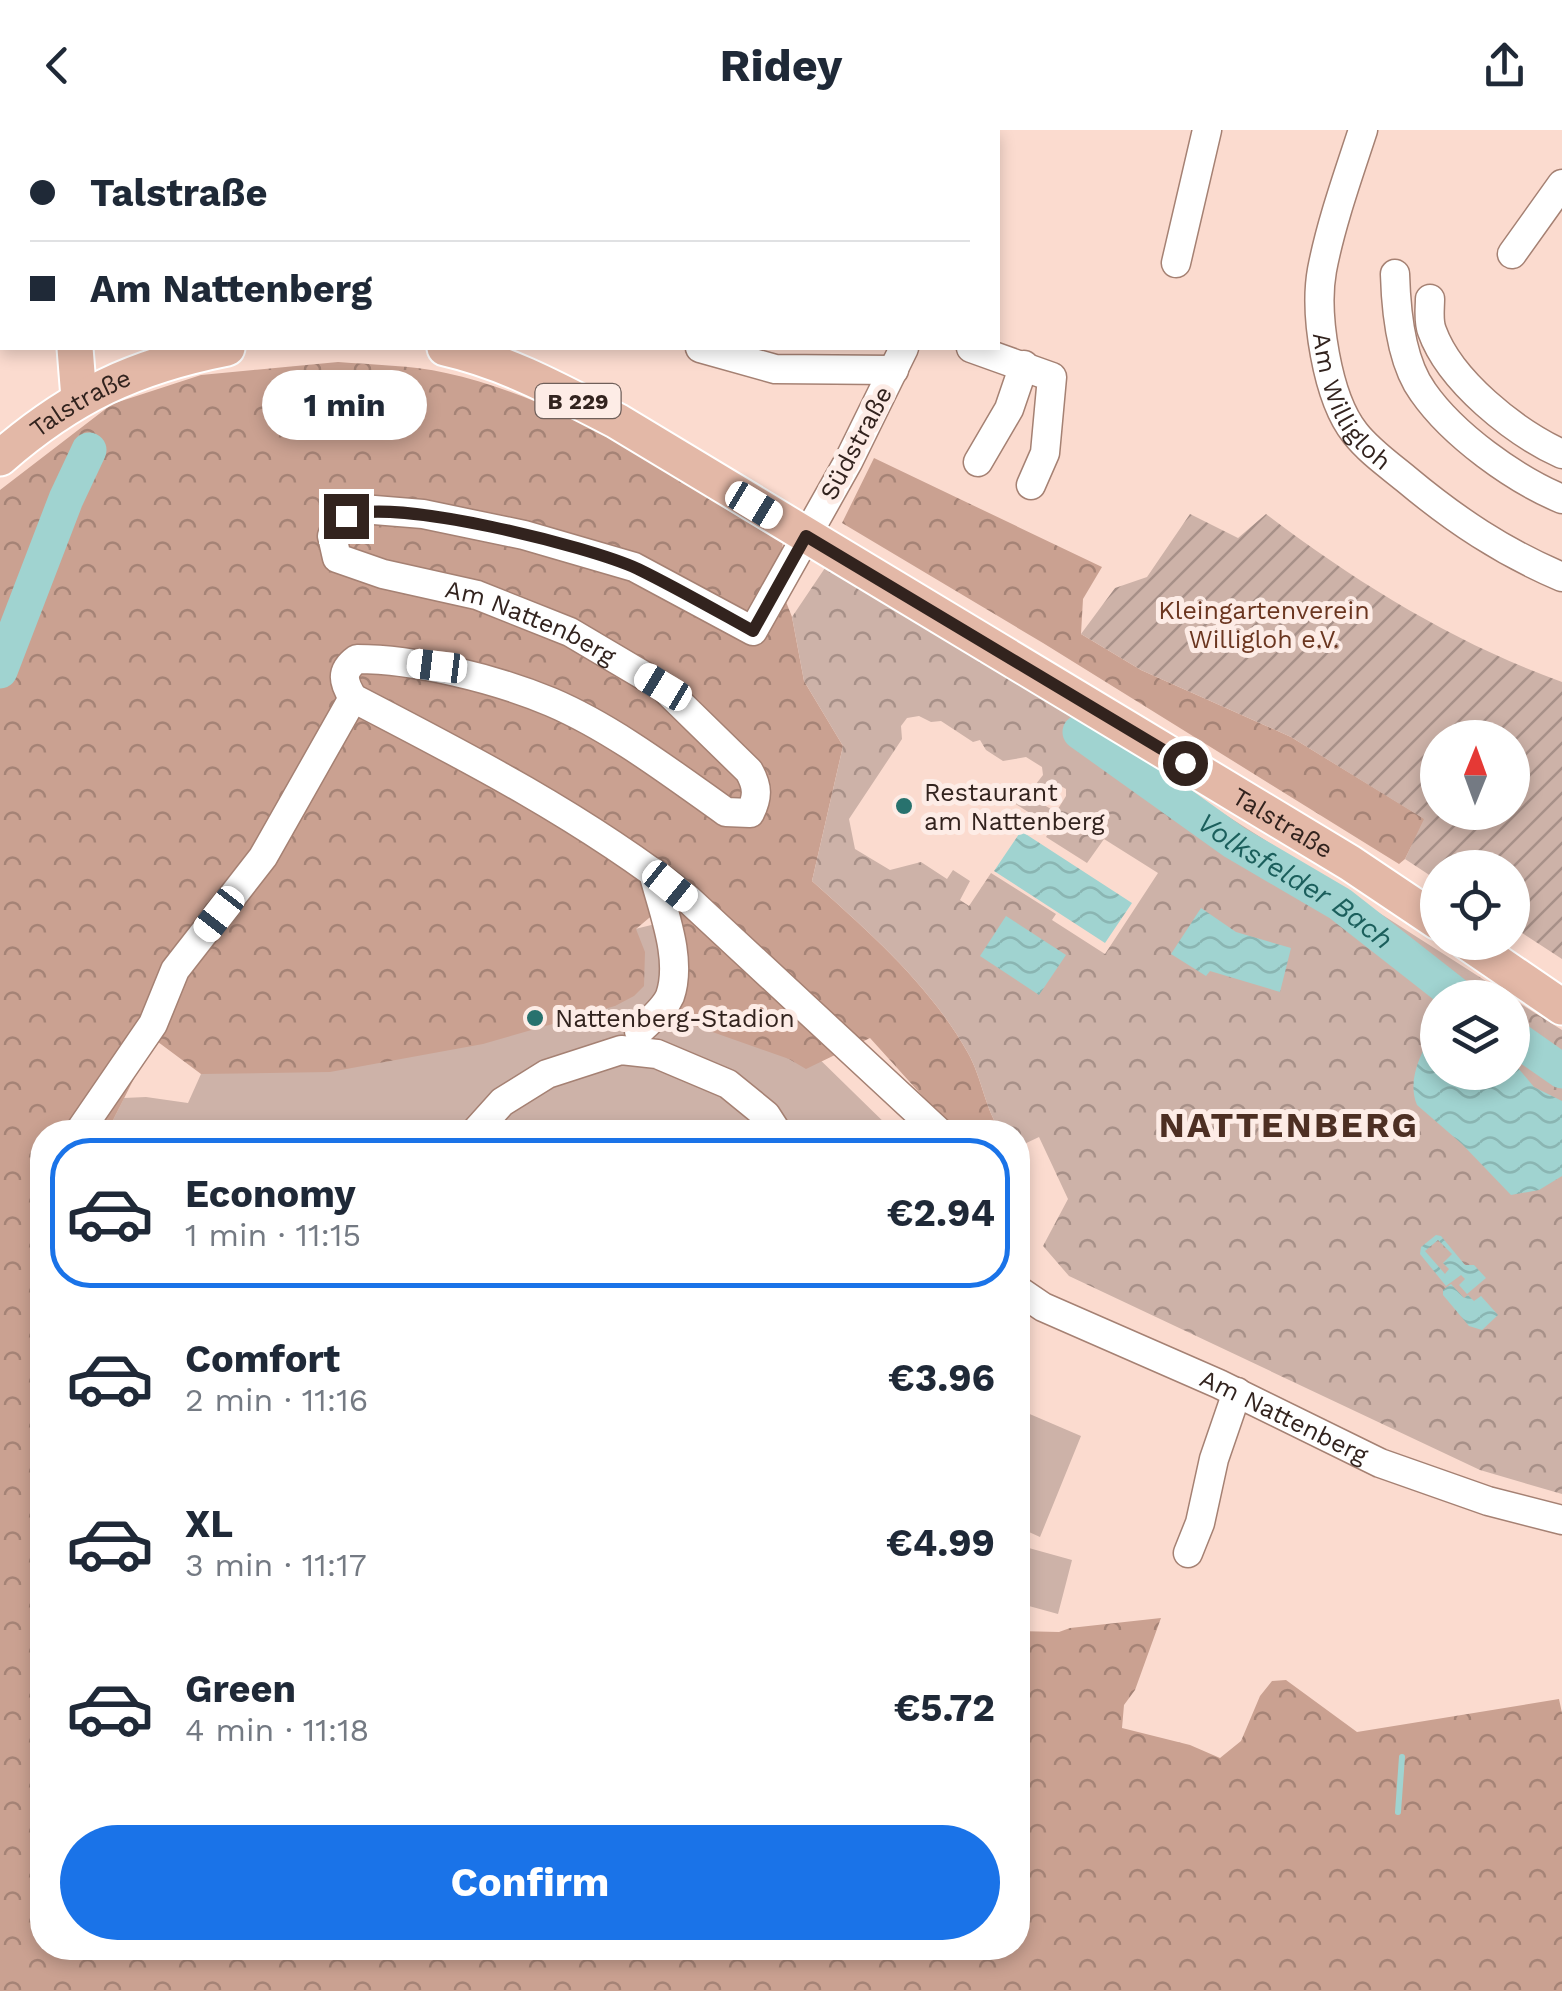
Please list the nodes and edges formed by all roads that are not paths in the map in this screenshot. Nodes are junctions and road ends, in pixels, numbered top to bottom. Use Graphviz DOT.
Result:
graph roads {
  1 [pos="1207,130"];
  2 [pos="1363,130"];
  3 [pos="1562,184"];
  4 [pos="1512,254"];
  5 [pos="1176,263"];
  6 [pos="1395,274"];
  7 [pos="1430,299"];
  8 [pos="75,350"];
  9 [pos="219,350"];
  10 [pos="452,350"];
  11 [pos="707,350"];
  12 [pos="977,350"];
  13 [pos="899,359"];
  14 [pos="1024,366"];
  15 [pos="79,398"];
  16 [pos="1562,454"];
  17 [pos="0,458"];
  18 [pos="978,462"];
  19 [pos="1031,484"];
  20 [pos="1562,499"];
  21 [pos="806,536"];
  22 [pos="1562,576"];
  23 [pos="353,698"];
  24 [pos="653,872"];
  25 [pos="1420,910"];
  26 [pos="1493,960"];
  27 [pos="1562,1007"];
  28 [pos="638,1031"];
  29 [pos="87,1120"];
  30 [pos="486,1120"];
  31 [pos="769,1120"];
  32 [pos="926,1120"];
  33 [pos="1030,1298"];
  34 [pos="1237,1392"];
  35 [pos="1562,1520"];
  36 [pos="1188,1553"];
  1 -- 5 [label="street"];
  2 -- 22 [label="street, Am Willigloh"];
  3 -- 4 [label="street"];
  6 -- 20 [label="street"];
  7 -- 16 [label="street"];
  8 -- 15 [label="main road"];
  9 -- 15 [label="main road, Talstraße"];
  10 -- 21 [label="main road, Talstraße / B 229"];
  11 -- 13 [label="street"];
  12 -- 14 [label="street"];
  13 -- 21 [label="street, Südstraße"];
  14 -- 18 [label="street"];
  14 -- 19 [label="street"];
  15 -- 17 [label="main road, Talstraße"];
  21 -- 23 [label="street, Am Nattenberg"];
  21 -- 25 [label="main road, Talstraße / B 229"];
  23 -- 24 [label="street"];
  23 -- 29 [label="street, Am Nattenberg"];
  24 -- 28 [label="street"];
  24 -- 32 [label="street"];
  26 -- 27 [label="main road"];
  30 -- 31 [label="street"];
  33 -- 34 [label="street, Am Nattenberg"];
  34 -- 35 [label="street, Am Nattenberg"];
  34 -- 36 [label="street"];
}
